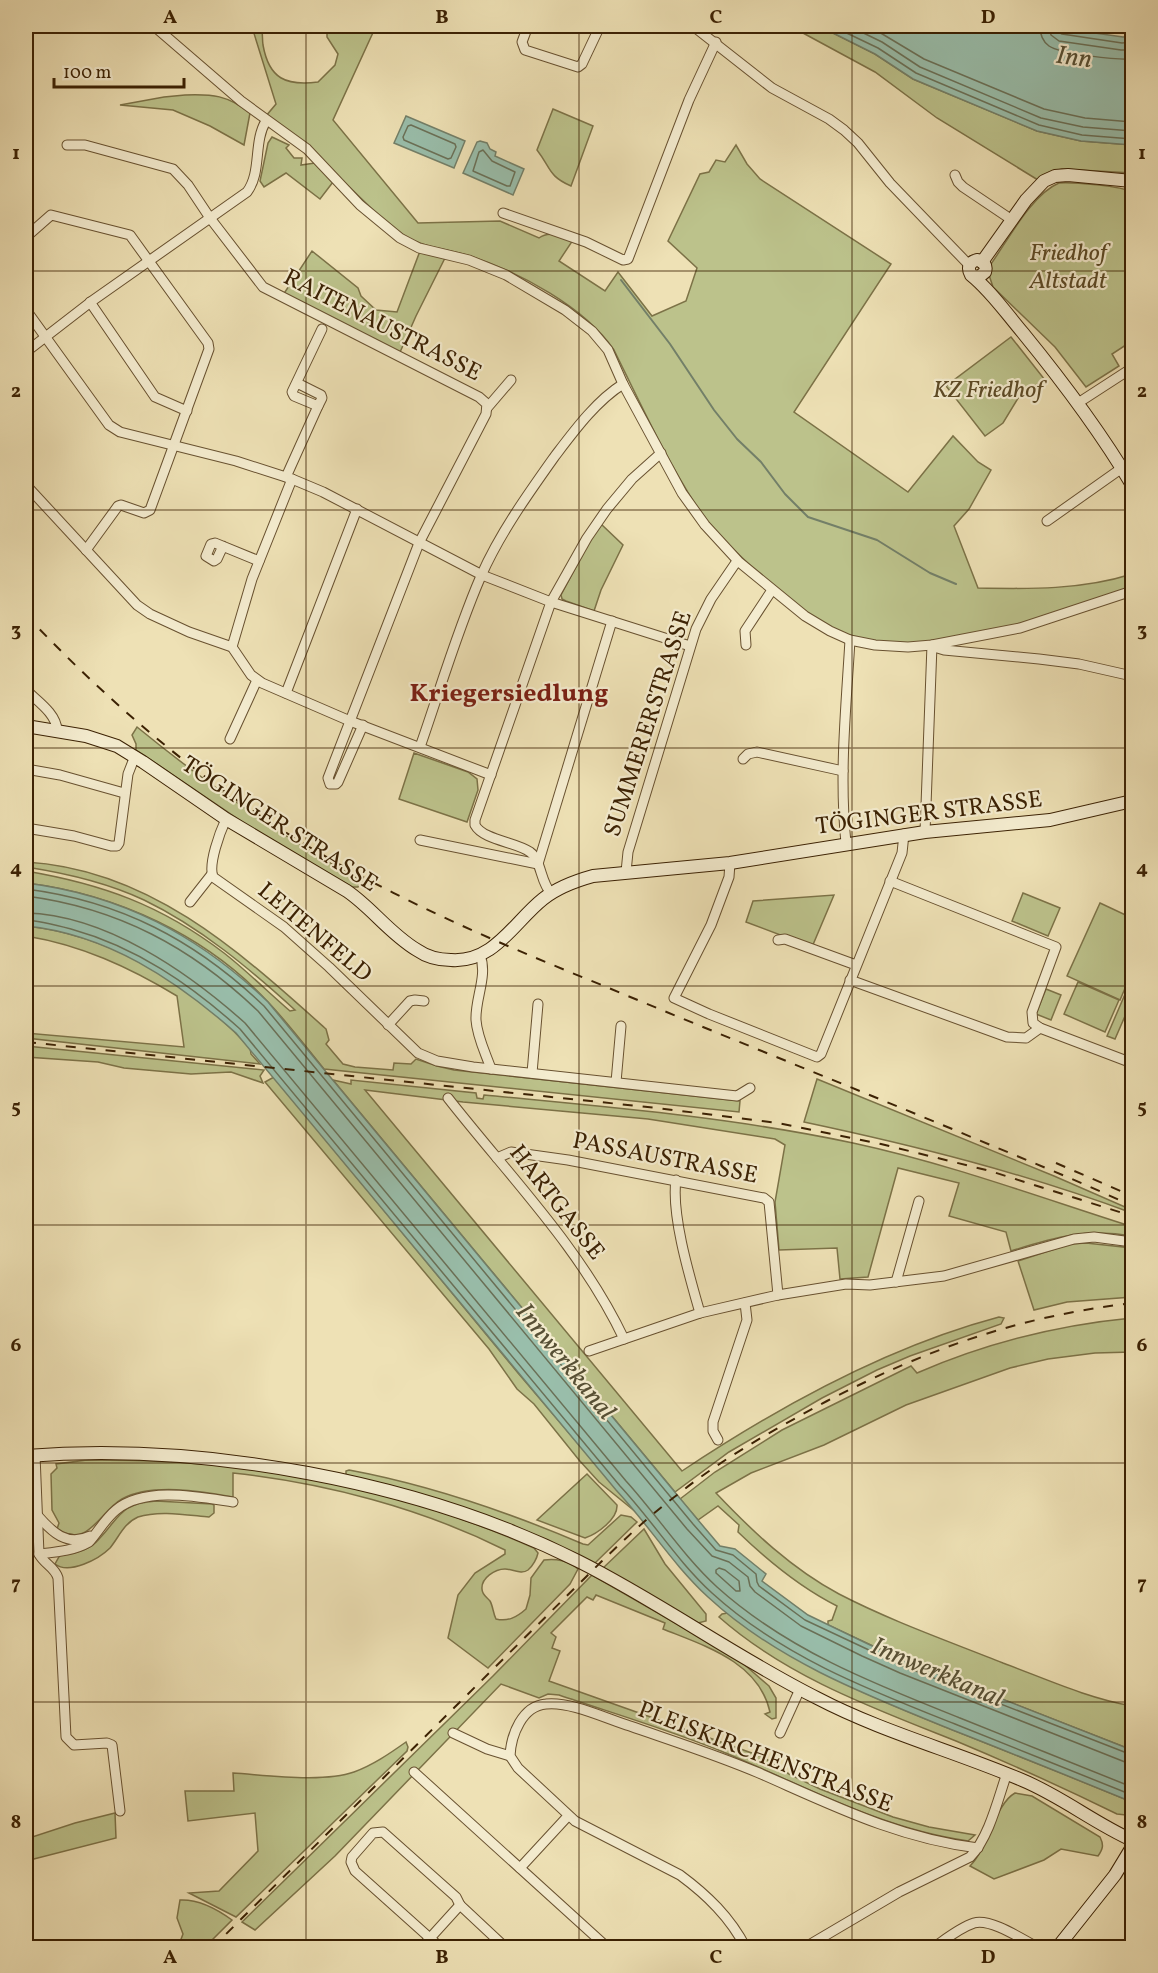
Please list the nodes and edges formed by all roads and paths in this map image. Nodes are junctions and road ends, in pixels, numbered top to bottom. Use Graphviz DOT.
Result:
graph roads {
  1 [pos="154,26"];
  2 [pos="528,26"];
  3 [pos="600,26"];
  4 [pos="693,26"];
  5 [pos="716,42"];
  6 [pos="266,121"];
  7 [pos="67,146"];
  8 [pos="956,175"];
  9 [pos="1132,181"];
  10 [pos="503,213"];
  11 [pos="210,218"];
  12 [pos="1012,220"];
  13 [pos="26,237"];
  14 [pos="148,260"];
  15 [pos="977,269"];
  16 [pos="90,302"];
  17 [pos="26,310"];
  18 [pos="322,329"];
  19 [pos="46,337"];
  20 [pos="26,352"];
  21 [pos="1132,368"];
  22 [pos="511,380"];
  23 [pos="623,384"];
  24 [pos="1078,403"];
  25 [pos="487,406"];
  26 [pos="187,411"];
  27 [pos="175,446"];
  28 [pos="661,453"];
  29 [pos="1122,468"];
  30 [pos="289,478"];
  31 [pos="26,485"];
  32 [pos="1132,485"];
  33 [pos="357,508"];
  34 [pos="1047,520"];
  35 [pos="419,543"];
  36 [pos="223,546"];
  37 [pos="86,550"];
  38 [pos="259,561"];
  39 [pos="737,561"];
  40 [pos="482,574"];
  41 [pos="772,590"];
  42 [pos="1132,591"];
  43 [pos="551,602"];
  44 [pos="612,621"];
  45 [pos="850,640"];
  46 [pos="746,645"];
  47 [pos="932,645"];
  48 [pos="690,646"];
  49 [pos="232,647"];
  50 [pos="1132,676"];
  51 [pos="257,680"];
  52 [pos="26,690"];
  53 [pos="286,693"];
  54 [pos="350,721"];
  55 [pos="363,725"];
  56 [pos="26,726"];
  57 [pos="57,730"];
  58 [pos="230,739"];
  59 [pos="420,747"];
  60 [pos="135,756"];
  61 [pos="744,759"];
  62 [pos="26,769"];
  63 [pos="843,771"];
  64 [pos="491,775"];
  65 [pos="124,793"];
  66 [pos="1132,801"];
  67 [pos="226,819"];
  68 [pos="26,828"];
  69 [pos="925,832"];
  70 [pos="904,834"];
  71 [pos="420,840"];
  72 [pos="846,843"];
  73 [pos="730,863"];
  74 [pos="538,864"];
  75 [pos="626,872"];
  76 [pos="212,874"];
  77 [pos="890,880"];
  78 [pos="551,893"];
  79 [pos="190,902"];
  80 [pos="778,940"];
  81 [pos="480,955"];
  82 [pos="856,965"];
  83 [pos="850,980"];
  84 [pos="424,1001"];
  85 [pos="538,1004"];
  86 [pos="388,1025"];
  87 [pos="621,1026"];
  88 [pos="1040,1028"];
  89 [pos="1132,1063"];
  90 [pos="491,1070"];
  91 [pos="532,1073"];
  92 [pos="616,1082"];
  93 [pos="750,1088"];
  94 [pos="448,1098"];
  95 [pos="497,1158"];
  96 [pos="676,1180"];
  97 [pos="919,1201"];
  98 [pos="1132,1242"];
  99 [pos="896,1282"];
  100 [pos="778,1295"];
  101 [pos="745,1302"];
  102 [pos="700,1312"];
  103 [pos="624,1339"];
  104 [pos="589,1351"];
  105 [pos="718,1440"];
  106 [pos="30,1455"];
  107 [pos="26,1479"];
  108 [pos="36,1502"];
  109 [pos="233,1502"];
  110 [pos="38,1516"];
  111 [pos="97,1531"];
  112 [pos="39,1554"];
  113 [pos="800,1689"];
  114 [pos="453,1733"];
  115 [pos="780,1733"];
  116 [pos="510,1756"];
  117 [pos="414,1772"];
  118 [pos="1007,1773"];
  119 [pos="120,1811"];
  120 [pos="568,1816"];
  121 [pos="1132,1840"];
  122 [pos="1132,1847"];
  123 [pos="978,1848"];
  124 [pos="520,1868"];
  125 [pos="460,1905"];
  126 [pos="430,1938"];
  127 [pos="421,1947"];
  128 [pos="441,1947"];
  129 [pos="506,1947"];
  130 [pos="608,1947"];
  131 [pos="746,1947"];
  132 [pos="804,1947"];
  133 [pos="933,1947"];
  134 [pos="1039,1947"];
  135 [pos="1057,1947"];
  1 -- 6 [label="street"];
  2 -- 3 [label="street"];
  4 -- 5 [label="street"];
  5 -- 10 [label="street"];
  5 -- 15 [label="street"];
  6 -- 11 [label="street"];
  6 -- 23 [label="street"];
  7 -- 11 [label="street, RAITENAUSTRASSE"];
  8 -- 12 [label="street"];
  9 -- 12 [label="street"];
  11 -- 14 [label="street"];
  11 -- 25 [label="street, RAITENAUSTRASSE"];
  12 -- 15 [label="street"];
  13 -- 14 [label="street"];
  14 -- 16 [label="street"];
  14 -- 26 [label="street"];
  15 -- 24 [label="street"];
  16 -- 19 [label="street"];
  16 -- 26 [label="street"];
  17 -- 19 [label="street"];
  18 -- 30 [label="street"];
  19 -- 20 [label="street"];
  19 -- 27 [label="street"];
  21 -- 24 [label="street"];
  22 -- 25 [label="street"];
  23 -- 28 [label="street"];
  23 -- 40 [label="street"];
  24 -- 29 [label="street"];
  25 -- 35 [label="street"];
  26 -- 27 [label="street"];
  27 -- 30 [label="street"];
  27 -- 37 [label="street"];
  28 -- 39 [label="street"];
  28 -- 43 [label="street"];
  29 -- 32 [label="street"];
  29 -- 34 [label="street"];
  30 -- 33 [label="street"];
  30 -- 38 [label="street"];
  31 -- 37 [label="street"];
  33 -- 35 [label="street"];
  33 -- 53 [label="street"];
  35 -- 40 [label="street"];
  35 -- 54 [label="street"];
  36 -- 38 [label="street"];
  37 -- 49 [label="street"];
  38 -- 49 [label="street"];
  39 -- 41 [label="street"];
  39 -- 48 [label="street, SUMMERERSTRASSE"];
  40 -- 43 [label="street"];
  40 -- 59 [label="street"];
  41 -- 45 [label="street"];
  41 -- 46 [label="street"];
  42 -- 47 [label="street"];
  43 -- 44 [label="street"];
  43 -- 64 [label="street"];
  44 -- 48 [label="street"];
  44 -- 74 [label="street"];
  45 -- 47 [label="street"];
  45 -- 63 [label="street"];
  47 -- 50 [label="street"];
  47 -- 69 [label="street"];
  48 -- 75 [label="street, SUMMERERSTRASSE"];
  49 -- 51 [label="street"];
  51 -- 53 [label="street"];
  51 -- 58 [label="street"];
  52 -- 57 [label="street"];
  53 -- 54 [label="street"];
  54 -- 55 [label="street"];
  54 -- 55 [label="street"];
  55 -- 59 [label="street"];
  56 -- 57 [label="street, TÖGINGER STRASSE"];
  57 -- 60 [label="street, TÖGINGER STRASSE"];
  59 -- 64 [label="street"];
  60 -- 65 [label="street"];
  60 -- 67 [label="street, TÖGINGER STRASSE"];
  61 -- 63 [label="street"];
  62 -- 65 [label="street"];
  63 -- 72 [label="street"];
  64 -- 74 [label="street"];
  65 -- 68 [label="street"];
  66 -- 69 [label="street, TÖGINGER STRASSE"];
  67 -- 76 [label="street"];
  67 -- 81 [label="street, TÖGINGER STRASSE"];
  69 -- 70 [label="street, TÖGINGER STRASSE"];
  70 -- 72 [label="street, TÖGINGER STRASSE"];
  70 -- 77 [label="street"];
  71 -- 74 [label="street"];
  72 -- 73 [label="street, TÖGINGER STRASSE"];
  73 -- 75 [label="street, TÖGINGER STRASSE"];
  73 -- 83 [label="street"];
  74 -- 78 [label="street"];
  75 -- 78 [label="street, TÖGINGER STRASSE"];
  76 -- 79 [label="street"];
  76 -- 86 [label="street, LEITENFELD"];
  77 -- 82 [label="street"];
  77 -- 88 [label="street"];
  78 -- 81 [label="street, TÖGINGER STRASSE"];
  80 -- 82 [label="street"];
  81 -- 90 [label="street"];
  82 -- 83 [label="street"];
  83 -- 88 [label="street"];
  84 -- 86 [label="street"];
  85 -- 91 [label="street"];
  86 -- 90 [label="street, LEITENFELD"];
  87 -- 92 [label="street"];
  88 -- 89 [label="street"];
  90 -- 91 [label="street, LEITENFELD"];
  91 -- 92 [label="street, LEITENFELD"];
  92 -- 93 [label="street, LEITENFELD"];
  94 -- 95 [label="street, HARTGASSE"];
  95 -- 96 [label="street, PASSAUSTRASSE"];
  95 -- 103 [label="street, HARTGASSE"];
  96 -- 100 [label="street, PASSAUSTRASSE"];
  96 -- 102 [label="street"];
  97 -- 99 [label="street"];
  98 -- 99 [label="street"];
  99 -- 100 [label="street"];
  100 -- 101 [label="street"];
  101 -- 102 [label="street"];
  101 -- 105 [label="street"];
  102 -- 103 [label="street"];
  103 -- 104 [label="street"];
  106 -- 108 [label="street"];
  106 -- 113 [label="street"];
  107 -- 108 [label="street"];
  108 -- 110 [label="street"];
  109 -- 111 [label="street"];
  110 -- 111 [label="street"];
  110 -- 112 [label="street"];
  111 -- 112 [label="street"];
  112 -- 119 [label="street"];
  113 -- 115 [label="street"];
  113 -- 118 [label="street"];
  114 -- 116 [label="street"];
  116 -- 120 [label="street"];
  116 -- 123 [label="street, PLEISKIRCHENSTRASSE"];
  117 -- 124 [label="street"];
  118 -- 121 [label="street"];
  118 -- 123 [label="street"];
  120 -- 124 [label="street"];
  120 -- 131 [label="street"];
  122 -- 135 [label="street"];
  123 -- 132 [label="street"];
  124 -- 130 [label="street"];
  125 -- 126 [label="street"];
  125 -- 126 [label="street"];
  125 -- 129 [label="street"];
  126 -- 127 [label="street"];
  126 -- 128 [label="street"];
  133 -- 134 [label="street"];
}
